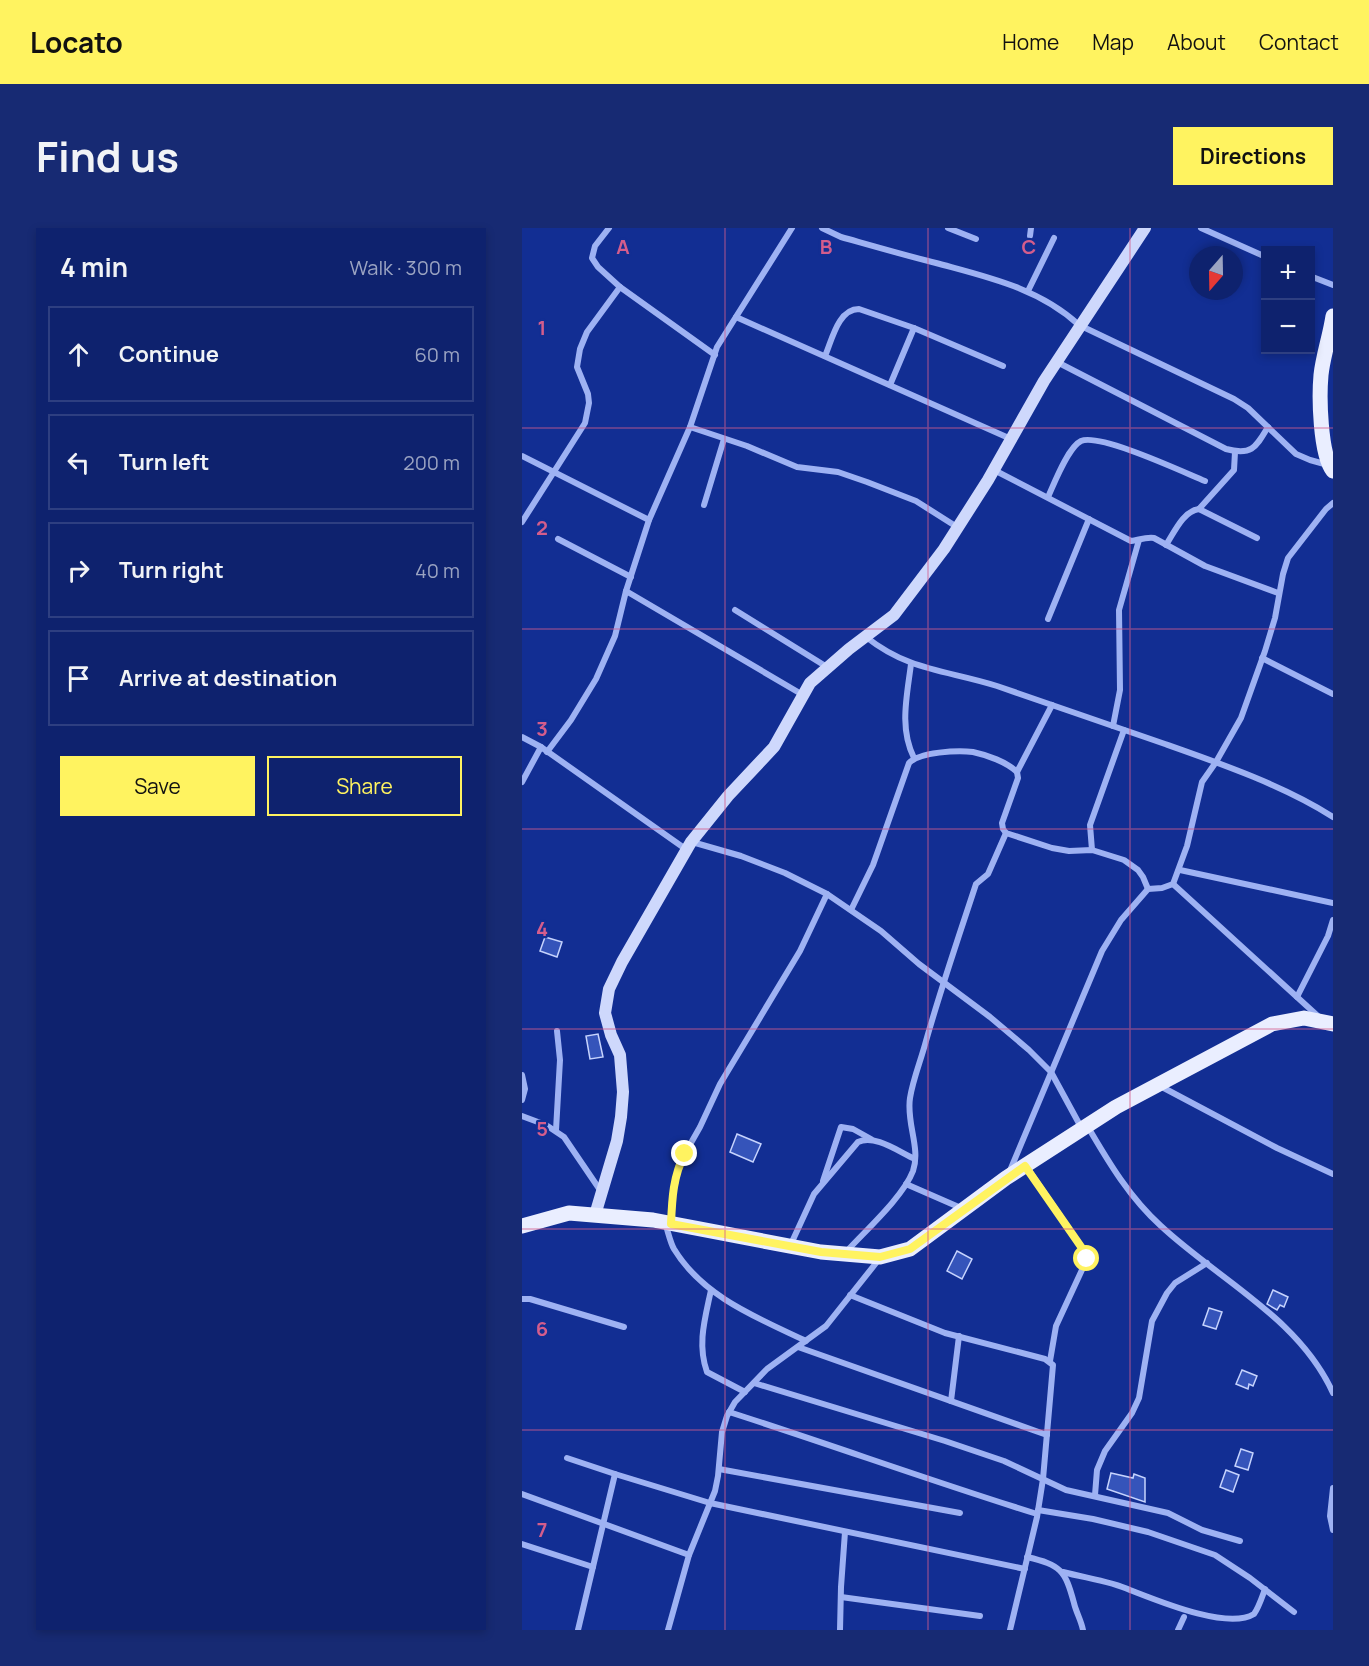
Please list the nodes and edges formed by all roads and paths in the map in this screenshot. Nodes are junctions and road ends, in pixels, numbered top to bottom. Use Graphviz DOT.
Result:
graph roads {
  1 [pos="609,228"];
  2 [pos="792,228"];
  3 [pos="822,228"];
  4 [pos="948,228"];
  5 [pos="1031,228"];
  6 [pos="1145,228"];
  7 [pos="1201,228"];
  8 [pos="1030,236"];
  9 [pos="1054,238"];
  10 [pos="976,239"];
  11 [pos="1261,254"];
  12 [pos="1315,278"];
  13 [pos="1333,285"];
  14 [pos="620,287"];
  15 [pos="1028,291"];
  16 [pos="1333,316"];
  17 [pos="736,317"];
  18 [pos="1079,325"];
  19 [pos="914,328"];
  20 [pos="715,355"];
  21 [pos="825,356"];
  22 [pos="1056,361"];
  23 [pos="1003,366"];
  24 [pos="890,386"];
  25 [pos="690,427"];
  26 [pos="1268,427"];
  27 [pos="724,439"];
  28 [pos="1011,439"];
  29 [pos="1235,452"];
  30 [pos="522,456"];
  31 [pos="1331,468"];
  32 [pos="994,470"];
  33 [pos="552,472"];
  34 [pos="1205,481"];
  35 [pos="1048,497"];
  36 [pos="1333,503"];
  37 [pos="704,505"];
  38 [pos="1199,509"];
  39 [pos="1089,519"];
  40 [pos="649,520"];
  41 [pos="522,522"];
  42 [pos="957,527"];
  43 [pos="1257,538"];
  44 [pos="558,539"];
  45 [pos="1139,540"];
  46 [pos="1166,545"];
  47 [pos="631,577"];
  48 [pos="626,591"];
  49 [pos="1278,593"];
  50 [pos="735,610"];
  51 [pos="1048,619"];
  52 [pos="865,636"];
  53 [pos="1262,658"];
  54 [pos="911,664"];
  55 [pos="828,668"];
  56 [pos="1333,694"];
  57 [pos="803,696"];
  58 [pos="1052,705"];
  59 [pos="1113,726"];
  60 [pos="1125,730"];
  61 [pos="522,736"];
  62 [pos="544,749"];
  63 [pos="914,758"];
  64 [pos="1216,762"];
  65 [pos="1017,772"];
  66 [pos="522,782"];
  67 [pos="1333,817"];
  68 [pos="1006,833"];
  69 [pos="689,846"];
  70 [pos="1092,850"];
  71 [pos="1180,870"];
  72 [pos="1173,884"];
  73 [pos="1148,889"];
  74 [pos="827,894"];
  75 [pos="1333,903"];
  76 [pos="852,910"];
  77 [pos="1333,920"];
  78 [pos="943,982"];
  79 [pos="1297,997"];
  80 [pos="1328,1022"];
  81 [pos="557,1031"];
  82 [pos="1051,1072"];
  83 [pos="522,1074"];
  84 [pos="1157,1085"];
  85 [pos="522,1100"];
  86 [pos="522,1116"];
  87 [pos="1085,1127"];
  88 [pos="556,1130"];
  89 [pos="874,1140"];
  90 [pos="915,1159"];
  91 [pos="1025,1166"];
  92 [pos="1333,1174"];
  93 [pos="1006,1179"];
  94 [pos="822,1184"];
  95 [pos="906,1184"];
  96 [pos="602,1194"];
  97 [pos="964,1209"];
  98 [pos="595,1215"];
  99 [pos="668,1223"];
  100 [pos="522,1226"];
  101 [pos="790,1246"];
  102 [pos="843,1254"];
  103 [pos="880,1257"];
  104 [pos="1207,1263"];
  105 [pos="711,1290"];
  106 [pos="850,1295"];
  107 [pos="522,1299"];
  108 [pos="624,1327"];
  109 [pos="959,1336"];
  110 [pos="806,1341"];
  111 [pos="798,1347"];
  112 [pos="1050,1361"];
  113 [pos="754,1383"];
  114 [pos="745,1392"];
  115 [pos="1333,1393"];
  116 [pos="951,1401"];
  117 [pos="729,1412"];
  118 [pos="1047,1435"];
  119 [pos="567,1458"];
  120 [pos="719,1469"];
  121 [pos="615,1474"];
  122 [pos="1043,1479"];
  123 [pos="1333,1488"];
  124 [pos="522,1494"];
  125 [pos="1095,1495"];
  126 [pos="710,1503"];
  127 [pos="1037,1512"];
  128 [pos="960,1513"];
  129 [pos="603,1523"];
  130 [pos="1333,1530"];
  131 [pos="845,1532"];
  132 [pos="1240,1541"];
  133 [pos="522,1544"];
  134 [pos="689,1555"];
  135 [pos="1027,1557"];
  136 [pos="593,1567"];
  137 [pos="1025,1569"];
  138 [pos="1063,1572"];
  139 [pos="1265,1589"];
  140 [pos="841,1597"];
  141 [pos="1294,1612"];
  142 [pos="980,1616"];
  143 [pos="1240,1626"];
  144 [pos="578,1630"];
  145 [pos="668,1630"];
  146 [pos="840,1630"];
  147 [pos="1010,1630"];
  148 [pos="1083,1630"];
  149 [pos="1178,1630"];
  1 -- 14 [label="street"];
  2 -- 17 [label="street"];
  3 -- 15 [label="street"];
  4 -- 10 [label="street"];
  5 -- 8 [label="street"];
  6 -- 18 [label="street"];
  7 -- 11 [label="street"];
  9 -- 15 [label="street"];
  12 -- 13 [label="street"];
  14 -- 20 [label="street"];
  14 -- 33 [label="street"];
  15 -- 18 [label="street"];
  16 -- 31 [label="main road"];
  17 -- 20 [label="street"];
  17 -- 21 [label="street"];
  18 -- 22 [label="street"];
  18 -- 26 [label="street"];
  19 -- 21 [label="street"];
  19 -- 23 [label="street"];
  19 -- 24 [label="street"];
  20 -- 25 [label="street"];
  21 -- 24 [label="street"];
  22 -- 28 [label="street"];
  22 -- 29 [label="street"];
  24 -- 28 [label="street"];
  25 -- 27 [label="street"];
  25 -- 40 [label="street"];
  26 -- 29 [label="street"];
  26 -- 31 [label="street"];
  27 -- 37 [label="street"];
  27 -- 42 [label="street"];
  28 -- 32 [label="street"];
  29 -- 38 [label="street"];
  30 -- 33 [label="street"];
  32 -- 35 [label="street"];
  32 -- 42 [label="street"];
  33 -- 40 [label="street"];
  33 -- 41 [label="street"];
  34 -- 35 [label="street"];
  35 -- 39 [label="street"];
  36 -- 49 [label="street"];
  38 -- 43 [label="street"];
  38 -- 46 [label="street"];
  39 -- 45 [label="street"];
  39 -- 51 [label="street"];
  40 -- 47 [label="street"];
  42 -- 52 [label="street"];
  44 -- 47 [label="street"];
  45 -- 46 [label="street"];
  45 -- 59 [label="street"];
  46 -- 49 [label="street"];
  47 -- 48 [label="street"];
  48 -- 57 [label="street"];
  48 -- 62 [label="street"];
  49 -- 53 [label="street"];
  50 -- 55 [label="street"];
  52 -- 54 [label="street"];
  52 -- 55 [label="street"];
  53 -- 56 [label="street"];
  53 -- 64 [label="street"];
  54 -- 58 [label="street"];
  54 -- 63 [label="street"];
  55 -- 57 [label="street"];
  57 -- 69 [label="street"];
  58 -- 59 [label="street"];
  58 -- 65 [label="street"];
  59 -- 60 [label="street"];
  60 -- 64 [label="street"];
  60 -- 70 [label="street"];
  61 -- 62 [label="street"];
  62 -- 66 [label="street"];
  62 -- 69 [label="street"];
  63 -- 65 [label="street"];
  63 -- 76 [label="street"];
  64 -- 67 [label="street"];
  64 -- 71 [label="street"];
  65 -- 68 [label="street"];
  68 -- 70 [label="street"];
  68 -- 78 [label="street"];
  69 -- 74 [label="street"];
  69 -- 96 [label="street"];
  70 -- 73 [label="street"];
  71 -- 72 [label="street"];
  71 -- 75 [label="street"];
  72 -- 73 [label="street"];
  72 -- 79 [label="street"];
  73 -- 82 [label="street"];
  74 -- 76 [label="street"];
  74 -- 99 [label="street"];
  76 -- 78 [label="street"];
  77 -- 79 [label="street"];
  78 -- 82 [label="street"];
  78 -- 90 [label="street"];
  79 -- 80 [label="street"];
  80 -- 84 [label="main road"];
  81 -- 88 [label="street"];
  82 -- 87 [label="street"];
  82 -- 93 [label="street"];
  83 -- 85 [label="street"];
  84 -- 87 [label="main road"];
  84 -- 92 [label="street"];
  86 -- 88 [label="street"];
  87 -- 91 [label="main road"];
  87 -- 104 [label="street"];
  88 -- 96 [label="street"];
  89 -- 90 [label="street"];
  89 -- 94 [label="street"];
  89 -- 94 [label="street"];
  90 -- 95 [label="street"];
  91 -- 93 [label="main road"];
  91 -- 112 [label="street"];
  93 -- 97 [label="main road"];
  94 -- 101 [label="street"];
  95 -- 97 [label="street"];
  95 -- 102 [label="street"];
  96 -- 98 [label="street"];
  97 -- 103 [label="main road"];
  98 -- 99 [label="main road"];
  98 -- 100 [label="main road"];
  99 -- 101 [label="main road"];
  99 -- 105 [label="street"];
  101 -- 102 [label="main road"];
  102 -- 103 [label="main road"];
  103 -- 106 [label="street"];
  104 -- 115 [label="street"];
  104 -- 125 [label="street"];
  105 -- 110 [label="street"];
  105 -- 114 [label="street"];
  106 -- 109 [label="street"];
  106 -- 110 [label="street"];
  107 -- 108 [label="street"];
  109 -- 112 [label="street"];
  109 -- 116 [label="street"];
  110 -- 111 [label="street"];
  111 -- 113 [label="street"];
  111 -- 116 [label="street"];
  112 -- 118 [label="street"];
  113 -- 114 [label="street"];
  113 -- 122 [label="street"];
  114 -- 117 [label="street"];
  116 -- 118 [label="street"];
  117 -- 120 [label="street"];
  117 -- 127 [label="street"];
  118 -- 122 [label="street"];
  119 -- 121 [label="street"];
  120 -- 126 [label="street"];
  120 -- 128 [label="street"];
  121 -- 126 [label="street"];
  121 -- 129 [label="street"];
  122 -- 125 [label="street"];
  122 -- 127 [label="street"];
  123 -- 130 [label="street"];
  124 -- 129 [label="street"];
  125 -- 132 [label="street"];
  126 -- 131 [label="street"];
  126 -- 134 [label="street"];
  127 -- 135 [label="street"];
  127 -- 139 [label="street"];
  129 -- 134 [label="street"];
  129 -- 136 [label="street"];
  131 -- 137 [label="street"];
  131 -- 140 [label="street"];
  133 -- 136 [label="street"];
  134 -- 145 [label="street"];
  135 -- 137 [label="street"];
  135 -- 138 [label="street"];
  136 -- 144 [label="street"];
  137 -- 147 [label="street"];
  138 -- 148 [label="street"];
  138 -- 149 [label="street"];
  139 -- 141 [label="street"];
  139 -- 143 [label="street"];
  140 -- 142 [label="street"];
  140 -- 146 [label="street"];
}
